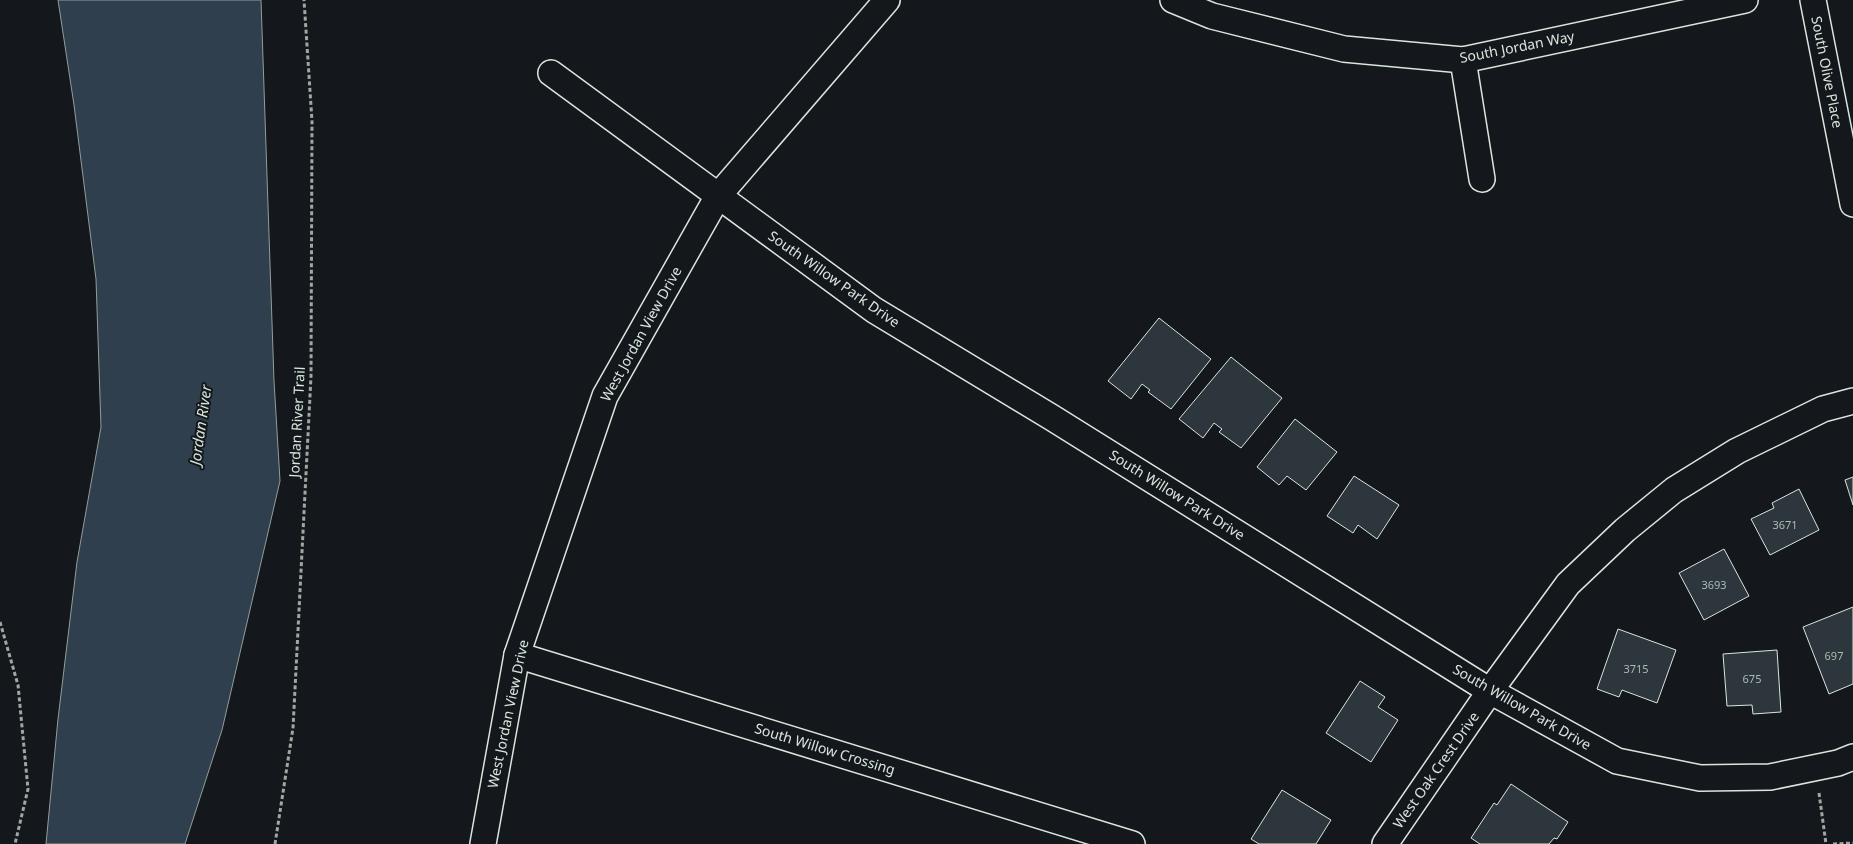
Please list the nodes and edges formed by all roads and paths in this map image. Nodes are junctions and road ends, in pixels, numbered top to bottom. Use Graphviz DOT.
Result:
graph roads {
  1 [pos="304,0"];
  2 [pos="887,0"];
  3 [pos="1173,0"];
  4 [pos="1745,0"];
  5 [pos="1813,0"];
  6 [pos="1463,60"];
  7 [pos="551,73"];
  8 [pos="1482,180"];
  9 [pos="718,196"];
  10 [pos="1853,204"];
  11 [pos="1853,401"];
  12 [pos="0,622"];
  13 [pos="517,655"];
  14 [pos="1490,691"];
  15 [pos="1853,757"];
  16 [pos="1819,790"];
  17 [pos="1853,843"];
  18 [pos="15,844"];
  19 [pos="275,844"];
  20 [pos="483,844"];
  21 [pos="1132,844"];
  22 [pos="1385,844"];
  23 [pos="1826,844"];
  24 [pos="1833,844"];
  1 -- 19 [label="path, Jordan River Trail"];
  2 -- 9 [label="street, West Jordan View Drive"];
  3 -- 6 [label="street, South Jordan Way"];
  4 -- 6 [label="street, South Jordan Way"];
  5 -- 10 [label="street, South Olive Place"];
  6 -- 8 [label="street"];
  7 -- 9 [label="street, South Willow Park Drive"];
  9 -- 13 [label="street, West Jordan View Drive"];
  9 -- 14 [label="street, South Willow Park Drive"];
  11 -- 14 [label="street, West Oak Crest Drive"];
  12 -- 18 [label="path"];
  13 -- 20 [label="street, West Jordan View Drive"];
  13 -- 21 [label="street, South Willow Crossing"];
  14 -- 15 [label="street, South Willow Park Drive"];
  14 -- 22 [label="street, West Oak Crest Drive"];
  16 -- 23 [label="path"];
  17 -- 24 [label="path"];
}
